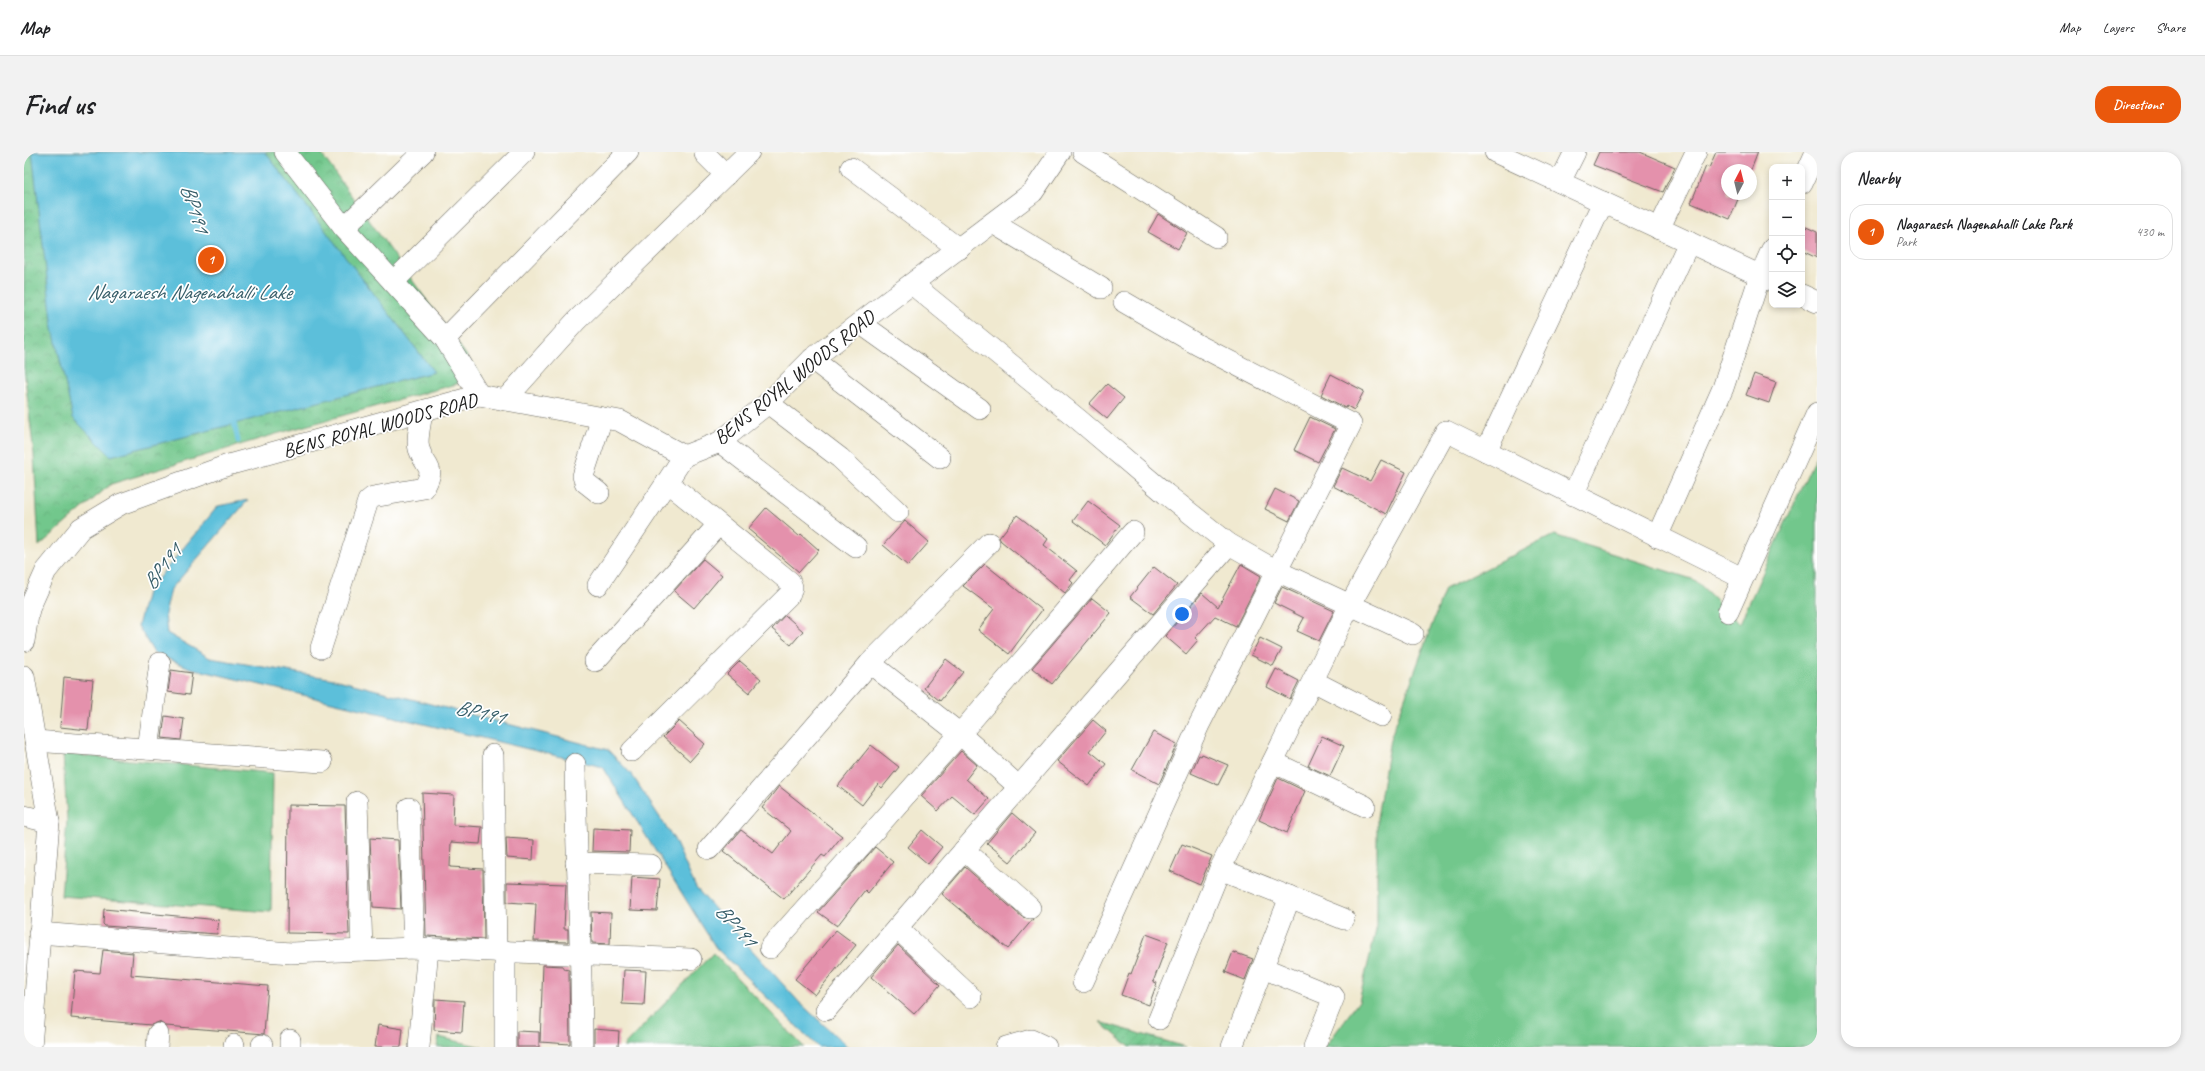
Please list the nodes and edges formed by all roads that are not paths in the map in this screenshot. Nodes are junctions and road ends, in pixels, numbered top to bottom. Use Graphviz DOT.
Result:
graph roads {
  1 [pos="285,152"];
  2 [pos="423,152"];
  3 [pos="524,152"];
  4 [pos="628,152"];
  5 [pos="749,152"];
  6 [pos="1060,152"];
  7 [pos="1083,152"];
  8 [pos="1495,152"];
  9 [pos="1575,152"];
  10 [pos="1696,152"];
  11 [pos="1816,152"];
  12 [pos="705,154"];
  13 [pos="851,168"];
  14 [pos="726,174"];
  15 [pos="1805,176"];
  16 [pos="1560,182"];
  17 [pos="1603,202"];
  18 [pos="993,223"];
  19 [pos="344,228"];
  20 [pos="1659,229"];
  21 [pos="1216,237"];
  22 [pos="1688,242"];
  23 [pos="959,249"];
  24 [pos="1769,264"];
  25 [pos="1766,279"];
  26 [pos="393,282"];
  27 [pos="912,284"];
  28 [pos="1101,288"];
  29 [pos="1805,296"];
  30 [pos="1124,302"];
  31 [pos="1817,302"];
  32 [pos="860,323"];
  33 [pos="445,339"];
  34 [pos="812,359"];
  35 [pos="479,395"];
  36 [pos="504,400"];
  37 [pos="768,403"];
  38 [pos="980,409"];
  39 [pos="422,412"];
  40 [pos="1817,413"];
  41 [pos="602,418"];
  42 [pos="720,442"];
  43 [pos="1486,451"];
  44 [pos="684,456"];
  45 [pos="940,458"];
  46 [pos="667,482"];
  47 [pos="599,493"];
  48 [pos="1573,495"];
  49 [pos="898,512"];
  50 [pos="718,525"];
  51 [pos="1133,532"];
  52 [pos="1657,537"];
  53 [pos="989,543"];
  54 [pos="1229,544"];
  55 [pos="856,547"];
  56 [pos="1277,570"];
  57 [pos="1742,578"];
  58 [pos="598,585"];
  59 [pos="1350,605"];
  60 [pos="27,609"];
  61 [pos="1728,612"];
  62 [pos="1413,634"];
  63 [pos="24,641"];
  64 [pos="322,648"];
  65 [pos="595,661"];
  66 [pos="160,663"];
  67 [pos="870,663"];
  68 [pos="24,676"];
  69 [pos="1313,681"];
  70 [pos="1381,716"];
  71 [pos="960,734"];
  72 [pos="35,741"];
  73 [pos="148,749"];
  74 [pos="632,751"];
  75 [pos="493,755"];
  76 [pos="322,762"];
  77 [pos="1273,762"];
  78 [pos="575,764"];
  79 [pos="1019,787"];
  80 [pos="357,802"];
  81 [pos="1365,806"];
  82 [pos="409,808"];
  83 [pos="24,816"];
  84 [pos="49,822"];
  85 [pos="709,849"];
  86 [pos="964,850"];
  87 [pos="576,862"];
  88 [pos="652,865"];
  89 [pos="1220,869"];
  90 [pos="1290,897"];
  91 [pos="1030,908"];
  92 [pos="1344,919"];
  93 [pos="897,928"];
  94 [pos="39,933"];
  95 [pos="421,948"];
  96 [pos="770,948"];
  97 [pos="362,950"];
  98 [pos="500,951"];
  99 [pos="582,954"];
  100 [pos="691,959"];
  101 [pos="1263,968"];
  102 [pos="1083,982"];
  103 [pos="971,997"];
  104 [pos="826,1010"];
  105 [pos="1158,1019"];
  106 [pos="31,1047"];
  107 [pos="419,1047"];
  108 [pos="505,1047"];
  109 [pos="582,1047"];
  110 [pos="1006,1047"];
  111 [pos="1046,1047"];
  112 [pos="1232,1047"];
  113 [pos="1314,1047"];
  1 -- 19 [label="street"];
  2 -- 19 [label="street"];
  3 -- 26 [label="street"];
  4 -- 33 [label="street"];
  5 -- 14 [label="street"];
  6 -- 18 [label="street, BENS ROYAL WOODS ROAD"];
  7 -- 21 [label="street"];
  8 -- 16 [label="street"];
  9 -- 16 [label="street"];
  10 -- 20 [label="street"];
  11 -- 15 [label="street"];
  12 -- 14 [label="street"];
  13 -- 23 [label="street"];
  14 -- 36 [label="street"];
  16 -- 17 [label="street"];
  17 -- 20 [label="street"];
  17 -- 43 [label="street"];
  18 -- 23 [label="street, BENS ROYAL WOODS ROAD"];
  18 -- 28 [label="street"];
  19 -- 26 [label="street"];
  20 -- 22 [label="street"];
  22 -- 25 [label="street"];
  22 -- 48 [label="street"];
  23 -- 27 [label="street, BENS ROYAL WOODS ROAD"];
  24 -- 25 [label="street"];
  25 -- 52 [label="street"];
  26 -- 33 [label="street"];
  27 -- 32 [label="street, BENS ROYAL WOODS ROAD"];
  27 -- 54 [label="street"];
  29 -- 31 [label="street"];
  30 -- 56 [label="street"];
  32 -- 34 [label="street, BENS ROYAL WOODS ROAD"];
  32 -- 38 [label="street"];
  33 -- 35 [label="street"];
  34 -- 37 [label="street, BENS ROYAL WOODS ROAD"];
  34 -- 45 [label="street"];
  35 -- 36 [label="street, BENS ROYAL WOODS ROAD"];
  35 -- 39 [label="street, BENS ROYAL WOODS ROAD"];
  36 -- 41 [label="street, BENS ROYAL WOODS ROAD"];
  37 -- 42 [label="street, BENS ROYAL WOODS ROAD"];
  37 -- 49 [label="street"];
  39 -- 60 [label="street, BENS ROYAL WOODS ROAD"];
  39 -- 64 [label="street"];
  40 -- 57 [label="street"];
  41 -- 44 [label="street, BENS ROYAL WOODS ROAD"];
  41 -- 47 [label="street"];
  42 -- 44 [label="street, BENS ROYAL WOODS ROAD"];
  42 -- 55 [label="street"];
  43 -- 48 [label="street"];
  43 -- 59 [label="street"];
  44 -- 46 [label="street"];
  46 -- 50 [label="street"];
  46 -- 58 [label="street"];
  48 -- 52 [label="street"];
  50 -- 65 [label="street"];
  50 -- 74 [label="street"];
  51 -- 71 [label="street"];
  52 -- 57 [label="street"];
  53 -- 67 [label="street"];
  54 -- 56 [label="street"];
  54 -- 79 [label="street"];
  56 -- 59 [label="street"];
  56 -- 102 [label="street"];
  57 -- 61 [label="street"];
  59 -- 62 [label="street"];
  59 -- 69 [label="street"];
  60 -- 63 [label="street, BENS ROYAL WOODS ROAD"];
  66 -- 73 [label="street"];
  67 -- 71 [label="street"];
  67 -- 85 [label="street"];
  68 -- 72 [label="street"];
  69 -- 70 [label="street"];
  69 -- 77 [label="street"];
  71 -- 79 [label="street"];
  71 -- 96 [label="street"];
  72 -- 73 [label="street"];
  72 -- 84 [label="street"];
  73 -- 76 [label="street"];
  75 -- 98 [label="street"];
  77 -- 81 [label="street"];
  77 -- 89 [label="street"];
  78 -- 87 [label="street"];
  79 -- 86 [label="street"];
  80 -- 97 [label="street"];
  82 -- 95 [label="street"];
  83 -- 84 [label="street"];
  84 -- 94 [label="street"];
  86 -- 91 [label="street"];
  86 -- 93 [label="street"];
  87 -- 88 [label="street"];
  87 -- 99 [label="street"];
  89 -- 90 [label="street"];
  89 -- 105 [label="street"];
  90 -- 92 [label="street"];
  90 -- 101 [label="street"];
  93 -- 103 [label="street"];
  93 -- 104 [label="street"];
  94 -- 97 [label="street"];
  94 -- 106 [label="street"];
  95 -- 97 [label="street"];
  95 -- 98 [label="street"];
  95 -- 107 [label="street"];
  98 -- 99 [label="street"];
  98 -- 108 [label="street"];
  99 -- 100 [label="street"];
  99 -- 109 [label="street"];
  101 -- 112 [label="street"];
  101 -- 113 [label="street"];
  110 -- 111 [label="street"];
}
